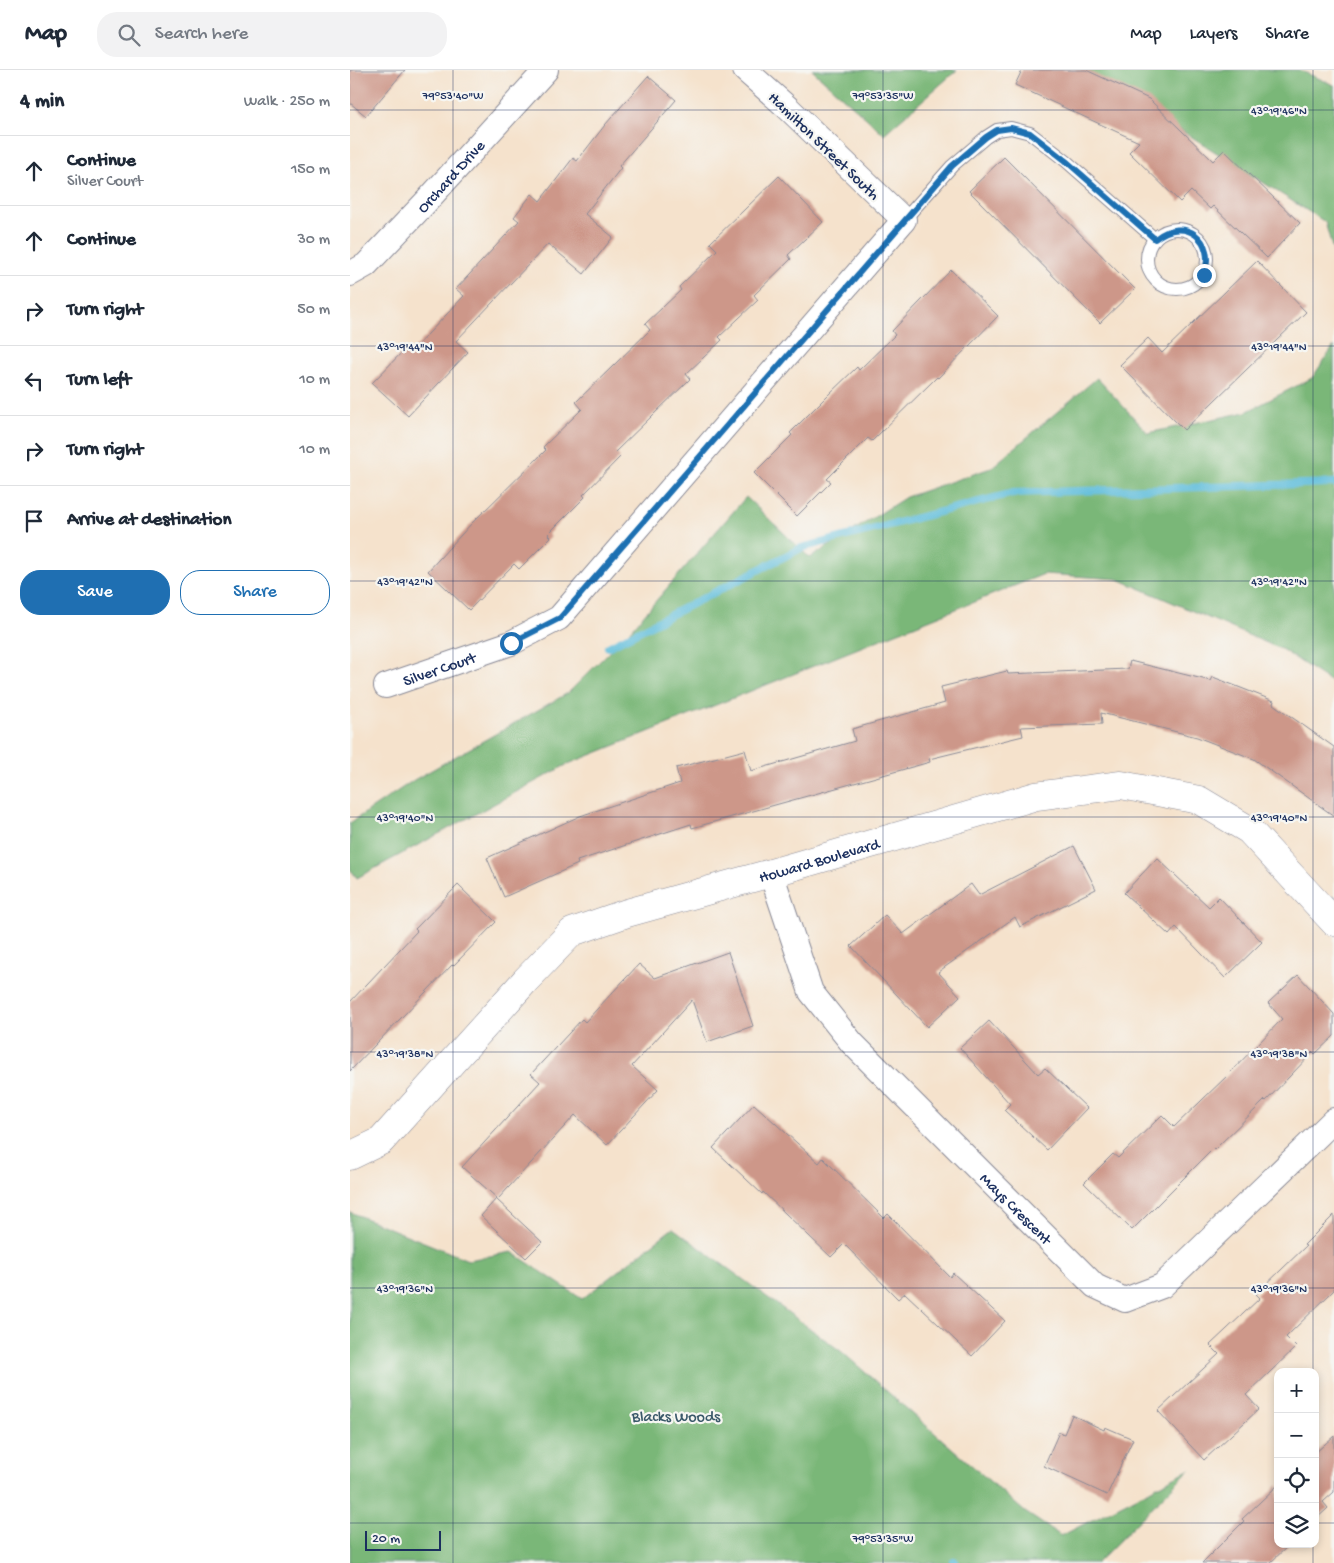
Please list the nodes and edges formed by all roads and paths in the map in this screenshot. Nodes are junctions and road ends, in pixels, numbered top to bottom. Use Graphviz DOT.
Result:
graph roads {
  1 [pos="546,70"];
  2 [pos="745,70"];
  3 [pos="904,220"];
  4 [pos="1155,239"];
  5 [pos="350,274"];
  6 [pos="386,686"];
  7 [pos="771,873"];
  8 [pos="1334,922"];
  9 [pos="1334,1120"];
  10 [pos="350,1156"];
  1 -- 5 [label="street, Orchard Drive"];
  2 -- 3 [label="street, Hamilton Street South"];
  3 -- 4 [label="lane"];
  3 -- 6 [label="street, Silver Court"];
  4 -- 4 [label="lane"];
  7 -- 8 [label="street, Howard Boulevard"];
  7 -- 9 [label="street, Mays Crescent"];
  7 -- 10 [label="street, Howard Boulevard"];
}
